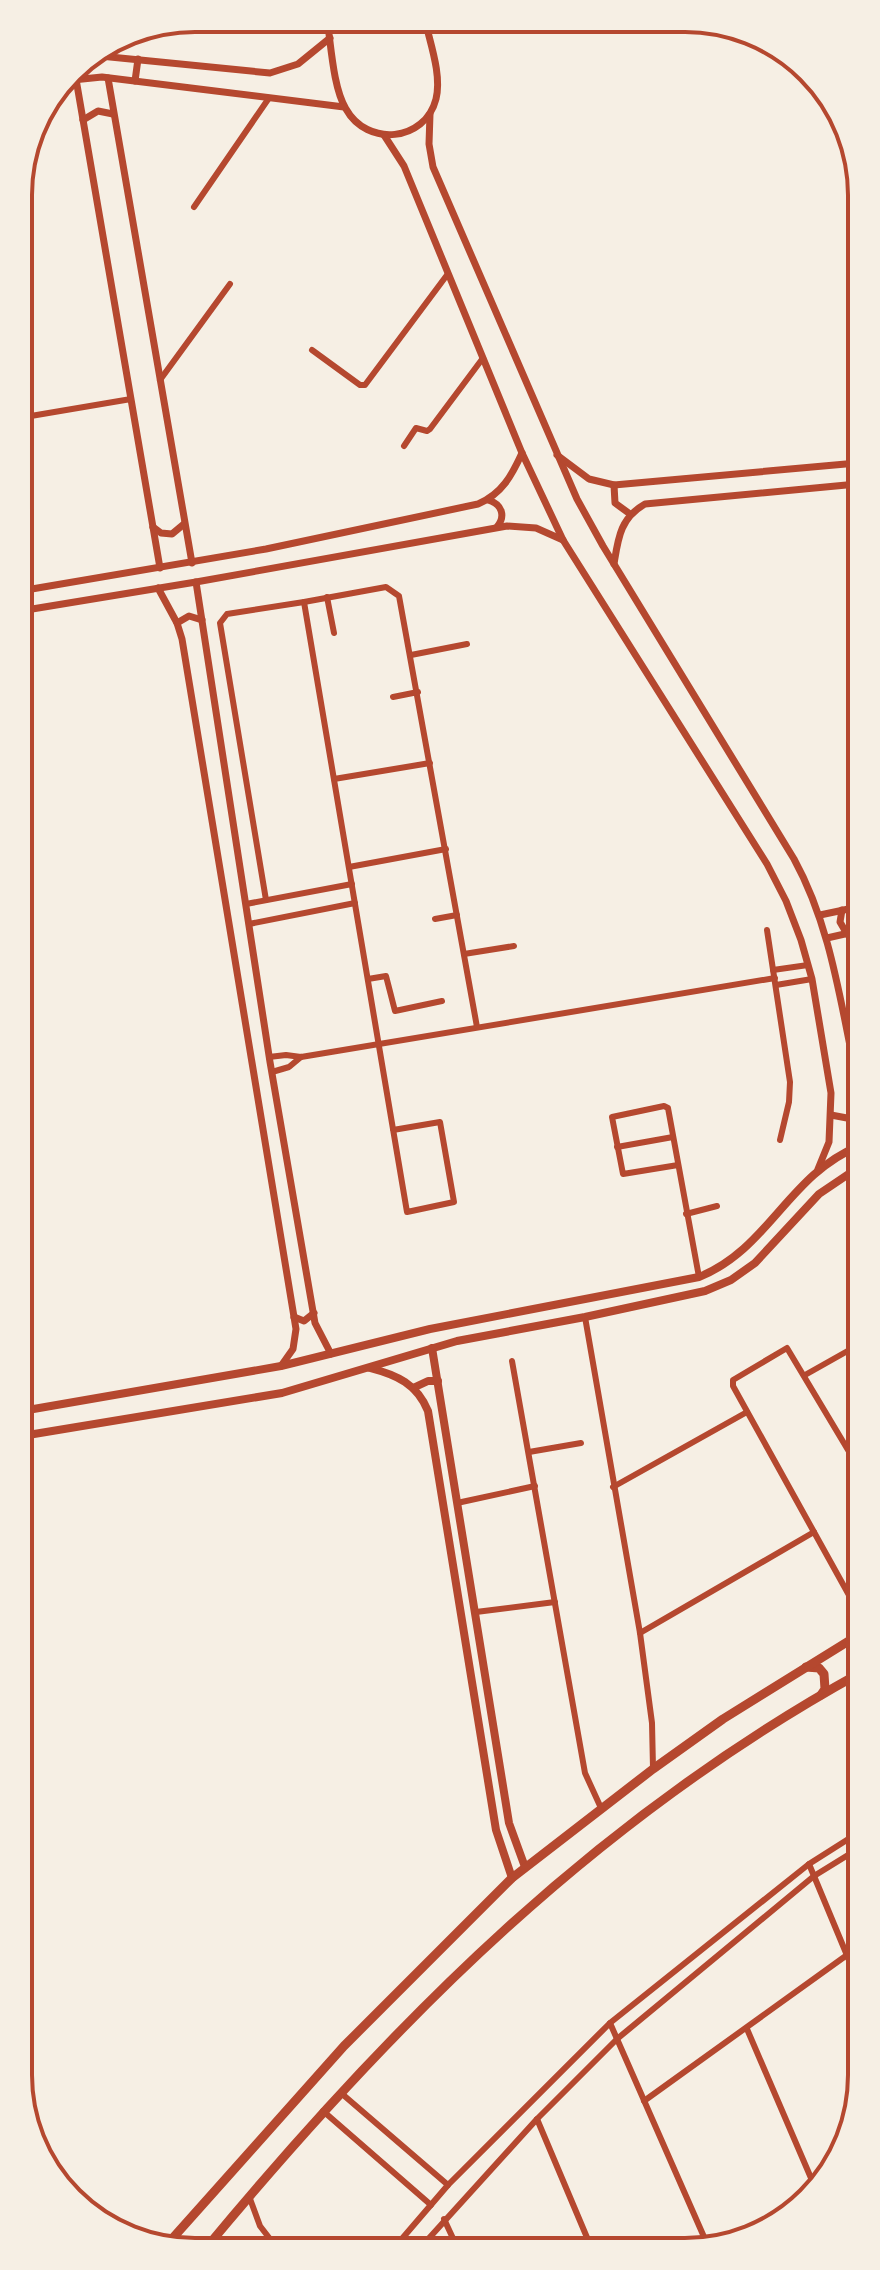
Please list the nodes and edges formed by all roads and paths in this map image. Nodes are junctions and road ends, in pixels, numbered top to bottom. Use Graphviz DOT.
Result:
graph roads {
  1 [pos="329,32"];
  2 [pos="427,32"];
  3 [pos="330,38"];
  4 [pos="110,57"];
  5 [pos="138,59"];
  6 [pos="108,78"];
  7 [pos="81,79"];
  8 [pos="135,81"];
  9 [pos="77,83"];
  10 [pos="269,98"];
  11 [pos="344,107"];
  12 [pos="113,114"];
  13 [pos="430,114"];
  14 [pos="83,120"];
  15 [pos="384,135"];
  16 [pos="194,207"];
  17 [pos="447,275"];
  18 [pos="230,284"];
  19 [pos="312,350"];
  20 [pos="483,358"];
  21 [pos="160,380"];
  22 [pos="131,399"];
  23 [pos="32,416"];
  24 [pos="404,446"];
  25 [pos="522,453"];
  26 [pos="555,454"];
  27 [pos="848,464"];
  28 [pos="614,485"];
  29 [pos="848,485"];
  30 [pos="488,500"];
  31 [pos="630,514"];
  32 [pos="184,524"];
  33 [pos="153,527"];
  34 [pos="497,527"];
  35 [pos="563,540"];
  36 [pos="192,563"];
  37 [pos="614,564"];
  38 [pos="160,568"];
  39 [pos="196,582"];
  40 [pos="158,588"];
  41 [pos="32,589"];
  42 [pos="327,597"];
  43 [pos="304,602"];
  44 [pos="32,609"];
  45 [pos="202,620"];
  46 [pos="177,623"];
  47 [pos="334,633"];
  48 [pos="467,644"];
  49 [pos="411,655"];
  50 [pos="418,692"];
  51 [pos="393,697"];
  52 [pos="430,763"];
  53 [pos="334,779"];
  54 [pos="446,849"];
  55 [pos="349,867"];
  56 [pos="352,884"];
  57 [pos="266,900"];
  58 [pos="355,903"];
  59 [pos="246,904"];
  60 [pos="848,909"];
  61 [pos="842,910"];
  62 [pos="457,915"];
  63 [pos="820,915"];
  64 [pos="435,919"];
  65 [pos="249,924"];
  66 [pos="767,930"];
  67 [pos="847,934"];
  68 [pos="827,938"];
  69 [pos="514,946"];
  70 [pos="464,954"];
  71 [pos="808,965"];
  72 [pos="775,978"];
  73 [pos="368,979"];
  74 [pos="812,979"];
  75 [pos="442,1001"];
  76 [pos="848,1021"];
  77 [pos="477,1027"];
  78 [pos="379,1044"];
  79 [pos="269,1057"];
  80 [pos="301,1057"];
  81 [pos="272,1072"];
  82 [pos="831,1115"];
  83 [pos="848,1118"];
  84 [pos="393,1130"];
  85 [pos="673,1137"];
  86 [pos="780,1140"];
  87 [pos="617,1147"];
  88 [pos="848,1152"];
  89 [pos="678,1165"];
  90 [pos="818,1169"];
  91 [pos="848,1174"];
  92 [pos="717,1206"];
  93 [pos="686,1214"];
  94 [pos="699,1277"];
  95 [pos="314,1313"];
  96 [pos="294,1317"];
  97 [pos="585,1317"];
  98 [pos="432,1348"];
  99 [pos="848,1351"];
  100 [pos="331,1354"];
  101 [pos="512,1361"];
  102 [pos="281,1366"];
  103 [pos="370,1368"];
  104 [pos="805,1375"];
  105 [pos="438,1381"];
  106 [pos="413,1388"];
  107 [pos="32,1409"];
  108 [pos="747,1412"];
  109 [pos="32,1434"];
  110 [pos="581,1443"];
  111 [pos="848,1449"];
  112 [pos="529,1452"];
  113 [pos="535,1486"];
  114 [pos="613,1487"];
  115 [pos="457,1503"];
  116 [pos="814,1532"];
  117 [pos="848,1593"];
  118 [pos="555,1602"];
  119 [pos="476,1612"];
  120 [pos="640,1633"];
  121 [pos="848,1641"];
  122 [pos="803,1667"];
  123 [pos="848,1680"];
  124 [pos="821,1695"];
  125 [pos="653,1769"];
  126 [pos="601,1808"];
  127 [pos="848,1839"];
  128 [pos="848,1855"];
  129 [pos="809,1864"];
  130 [pos="525,1867"];
  131 [pos="814,1876"];
  132 [pos="512,1878"];
  133 [pos="847,1955"];
  134 [pos="610,2023"];
  135 [pos="747,2029"];
  136 [pos="617,2039"];
  137 [pos="341,2093"];
  138 [pos="644,2101"];
  139 [pos="323,2111"];
  140 [pos="537,2119"];
  141 [pos="811,2178"];
  142 [pos="448,2185"];
  143 [pos="249,2196"];
  144 [pos="431,2205"];
  145 [pos="444,2219"];
  146 [pos="174,2237"];
  147 [pos="704,2237"];
  148 [pos="214,2238"];
  149 [pos="268,2238"];
  150 [pos="403,2238"];
  151 [pos="428,2238"];
  152 [pos="453,2238"];
  153 [pos="587,2238"];
  1 -- 3 [label="street"];
  2 -- 13 [label="street"];
  3 -- 5 [label="street"];
  3 -- 11 [label="street"];
  4 -- 5 [label="street"];
  5 -- 8 [label="street"];
  6 -- 7 [label="street"];
  6 -- 8 [label="street"];
  6 -- 12 [label="street"];
  8 -- 10 [label="street"];
  9 -- 14 [label="street"];
  10 -- 11 [label="street"];
  10 -- 16 [label="street"];
  11 -- 15 [label="street"];
  12 -- 14 [label="street"];
  12 -- 21 [label="street"];
  13 -- 15 [label="street"];
  13 -- 26 [label="street"];
  14 -- 22 [label="street"];
  15 -- 17 [label="street"];
  17 -- 19 [label="street"];
  17 -- 20 [label="street"];
  18 -- 21 [label="street"];
  20 -- 24 [label="street"];
  20 -- 25 [label="street"];
  21 -- 32 [label="street"];
  22 -- 23 [label="street"];
  22 -- 33 [label="street"];
  25 -- 30 [label="street"];
  25 -- 35 [label="street"];
  26 -- 28 [label="street"];
  26 -- 37 [label="street"];
  27 -- 28 [label="street"];
  28 -- 31 [label="street"];
  29 -- 31 [label="street"];
  30 -- 34 [label="street"];
  30 -- 36 [label="street"];
  31 -- 37 [label="street"];
  32 -- 33 [label="street"];
  32 -- 36 [label="street"];
  33 -- 38 [label="street"];
  34 -- 35 [label="street"];
  34 -- 39 [label="street"];
  35 -- 71 [label="street"];
  36 -- 38 [label="street"];
  37 -- 63 [label="street"];
  38 -- 41 [label="street"];
  39 -- 40 [label="street"];
  39 -- 45 [label="street"];
  40 -- 44 [label="street"];
  40 -- 46 [label="street"];
  42 -- 43 [label="street"];
  42 -- 47 [label="street"];
  42 -- 49 [label="street"];
  43 -- 53 [label="street"];
  43 -- 57 [label="street"];
  45 -- 46 [label="street"];
  45 -- 59 [label="street"];
  46 -- 96 [label="street"];
  48 -- 49 [label="street"];
  49 -- 50 [label="street"];
  50 -- 51 [label="street"];
  50 -- 52 [label="street"];
  52 -- 53 [label="street"];
  52 -- 54 [label="street"];
  53 -- 55 [label="street"];
  54 -- 55 [label="street"];
  54 -- 62 [label="street"];
  55 -- 56 [label="street"];
  56 -- 57 [label="street"];
  56 -- 58 [label="street"];
  57 -- 59 [label="street"];
  58 -- 65 [label="street"];
  58 -- 73 [label="street"];
  59 -- 65 [label="street"];
  60 -- 61 [label="street"];
  61 -- 63 [label="street"];
  61 -- 67 [label="street"];
  62 -- 64 [label="street"];
  62 -- 70 [label="street"];
  63 -- 68 [label="street"];
  65 -- 79 [label="street"];
  66 -- 72 [label="street"];
  67 -- 68 [label="street"];
  68 -- 76 [label="street"];
  69 -- 70 [label="street"];
  70 -- 77 [label="street"];
  71 -- 72 [label="street"];
  71 -- 74 [label="street"];
  72 -- 74 [label="street"];
  72 -- 77 [label="street"];
  72 -- 86 [label="street"];
  73 -- 75 [label="street"];
  73 -- 78 [label="street"];
  74 -- 82 [label="street"];
  77 -- 78 [label="street"];
  78 -- 80 [label="street"];
  78 -- 84 [label="street"];
  79 -- 80 [label="street"];
  79 -- 81 [label="street"];
  80 -- 81 [label="street"];
  81 -- 95 [label="street"];
  82 -- 83 [label="street"];
  82 -- 90 [label="street"];
  84 -- 84 [label="street"];
  85 -- 87 [label="street"];
  85 -- 87 [label="street"];
  85 -- 89 [label="street"];
  87 -- 89 [label="street"];
  88 -- 90 [label="main road"];
  89 -- 93 [label="street"];
  90 -- 94 [label="main road"];
  91 -- 97 [label="main road"];
  92 -- 93 [label="street"];
  93 -- 94 [label="street"];
  94 -- 100 [label="main road"];
  95 -- 96 [label="street"];
  95 -- 100 [label="street"];
  96 -- 102 [label="street"];
  97 -- 98 [label="main road"];
  97 -- 114 [label="street"];
  98 -- 103 [label="main road"];
  98 -- 105 [label="main road"];
  99 -- 104 [label="street"];
  100 -- 102 [label="main road"];
  101 -- 112 [label="street"];
  102 -- 107 [label="main road"];
  103 -- 106 [label="main road"];
  103 -- 109 [label="main road"];
  104 -- 108 [label="street"];
  104 -- 111 [label="street"];
  105 -- 106 [label="main road"];
  105 -- 115 [label="main road"];
  106 -- 132 [label="main road"];
  108 -- 114 [label="street"];
  108 -- 116 [label="street"];
  110 -- 112 [label="street"];
  112 -- 113 [label="street"];
  113 -- 115 [label="street"];
  113 -- 118 [label="street"];
  114 -- 120 [label="street"];
  115 -- 119 [label="main road"];
  116 -- 117 [label="street"];
  116 -- 120 [label="street"];
  118 -- 119 [label="street"];
  118 -- 126 [label="street"];
  119 -- 130 [label="main road"];
  120 -- 125 [label="street"];
  121 -- 122 [label="main road"];
  122 -- 124 [label="main road"];
  122 -- 125 [label="main road"];
  123 -- 124 [label="main road"];
  124 -- 137 [label="main road"];
  125 -- 126 [label="main road"];
  126 -- 130 [label="main road"];
  127 -- 129 [label="street"];
  128 -- 131 [label="street"];
  129 -- 131 [label="street"];
  129 -- 134 [label="street"];
  130 -- 132 [label="main road"];
  131 -- 133 [label="street"];
  131 -- 136 [label="street"];
  132 -- 146 [label="main road"];
  133 -- 135 [label="street"];
  134 -- 136 [label="street"];
  134 -- 142 [label="street"];
  135 -- 138 [label="street"];
  135 -- 141 [label="street"];
  136 -- 138 [label="street"];
  136 -- 140 [label="street"];
  137 -- 139 [label="main road"];
  137 -- 142 [label="street"];
  138 -- 147 [label="street"];
  139 -- 143 [label="main road"];
  139 -- 144 [label="street"];
  140 -- 145 [label="street"];
  140 -- 153 [label="street"];
  142 -- 144 [label="street"];
  143 -- 148 [label="main road"];
  143 -- 149 [label="street"];
  144 -- 150 [label="street"];
  145 -- 151 [label="street"];
  145 -- 152 [label="street"];
}
